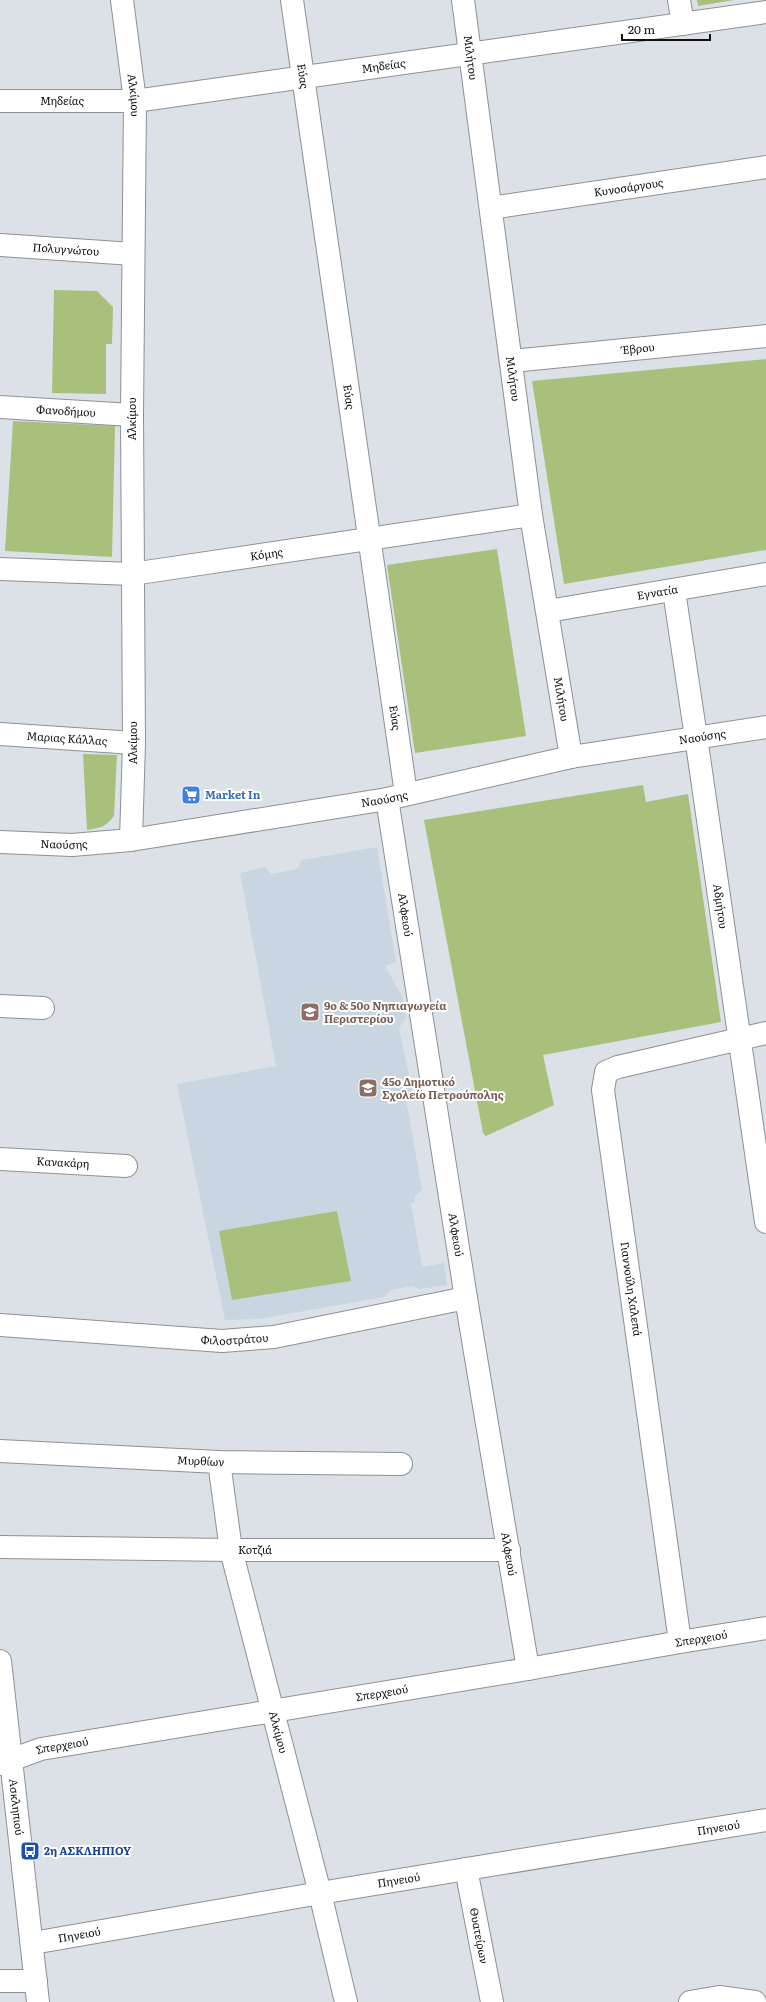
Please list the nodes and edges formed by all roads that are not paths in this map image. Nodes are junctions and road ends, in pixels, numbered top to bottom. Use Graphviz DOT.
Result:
graph roads {
  1 [pos="122,0"];
  2 [pos="292,0"];
  3 [pos="462,0"];
  4 [pos="679,0"];
  5 [pos="766,12"];
  6 [pos="683,24"];
  7 [pos="470,54"];
  8 [pos="302,77"];
  9 [pos="0,101"];
  10 [pos="135,101"];
  11 [pos="766,167"];
  12 [pos="490,208"];
  13 [pos="0,245"];
  14 [pos="133,254"];
  15 [pos="766,336"];
  16 [pos="512,361"];
  17 [pos="0,407"];
  18 [pos="132,415"];
  19 [pos="531,515"];
  20 [pos="369,538"];
  21 [pos="0,569"];
  22 [pos="132,574"];
  23 [pos="766,574"];
  24 [pos="674,591"];
  25 [pos="548,611"];
  26 [pos="766,727"];
  27 [pos="0,734"];
  28 [pos="696,737"];
  29 [pos="134,743"];
  30 [pos="571,757"];
  31 [pos="396,797"];
  32 [pos="132,840"];
  33 [pos="0,842"];
  34 [pos="0,1006"];
  35 [pos="43,1008"];
  36 [pos="766,1033"];
  37 [pos="739,1039"];
  38 [pos="0,1159"];
  39 [pos="126,1166"];
  40 [pos="766,1222"];
  41 [pos="466,1298"];
  42 [pos="0,1325"];
  43 [pos="0,1451"];
  44 [pos="219,1462"];
  45 [pos="401,1464"];
  46 [pos="0,1547"];
  47 [pos="231,1550"];
  48 [pos="509,1550"];
  49 [pos="766,1628"];
  50 [pos="680,1642"];
  51 [pos="0,1661"];
  52 [pos="528,1669"];
  53 [pos="273,1711"];
  54 [pos="5,1763"];
  55 [pos="766,1820"];
  56 [pos="466,1869"];
  57 [pos="320,1893"];
  58 [pos="33,1943"];
  59 [pos="0,1981"];
  60 [pos="37,1992"];
  61 [pos="346,2002"];
  62 [pos="492,2002"];
  63 [pos="690,2002"];
  64 [pos="755,2002"];
  1 -- 10 [label="street, Αλκίμου"];
  2 -- 8 [label="street, Εύας"];
  3 -- 7 [label="street, Μιλήτου"];
  4 -- 6 [label="street"];
  5 -- 6 [label="street, Μηδείας"];
  6 -- 7 [label="street, Μηδείας"];
  7 -- 8 [label="street, Μηδείας"];
  7 -- 12 [label="street, Μιλήτου"];
  8 -- 10 [label="street, Μηδείας"];
  8 -- 20 [label="street, Εύας"];
  9 -- 10 [label="street, Μηδείας"];
  10 -- 14 [label="street, Αλκίμου"];
  11 -- 12 [label="street, Κυνοσάργους"];
  12 -- 16 [label="street, Μιλήτου"];
  13 -- 14 [label="street, Πολυγνώτου"];
  14 -- 18 [label="street, Αλκίμου"];
  15 -- 16 [label="street, Έβρου"];
  16 -- 19 [label="street, Μιλήτου"];
  17 -- 18 [label="street, Φανοδήμου"];
  18 -- 22 [label="street, Αλκίμου"];
  19 -- 20 [label="street, Κόμης"];
  19 -- 25 [label="street, Μιλήτου"];
  20 -- 22 [label="street, Κόμης"];
  20 -- 31 [label="street, Εύας"];
  21 -- 22 [label="street, Κόμης"];
  22 -- 29 [label="street, Αλκίμου"];
  23 -- 24 [label="street, Εγνατία"];
  24 -- 25 [label="street, Εγνατία"];
  24 -- 28 [label="street, Αδμήτου"];
  25 -- 30 [label="street, Μιλήτου"];
  26 -- 28 [label="street, Ναούσης"];
  27 -- 29 [label="street, Μαριας Κάλλας"];
  28 -- 30 [label="street, Ναούσης"];
  28 -- 37 [label="street, Αδμήτου"];
  29 -- 32 [label="street, Αλκίμου"];
  30 -- 31 [label="street, Ναούσης"];
  31 -- 32 [label="street, Ναούσης"];
  31 -- 41 [label="street, Αλφειού"];
  32 -- 33 [label="street, Ναούσης"];
  34 -- 35 [label="street"];
  36 -- 37 [label="street"];
  37 -- 40 [label="street, Αδμήτου"];
  37 -- 50 [label="street, Γιαννούλη Χαλεπά"];
  38 -- 39 [label="street, Κανακάρη"];
  41 -- 42 [label="street, Φιλοστράτου"];
  41 -- 48 [label="street, Αλφειού"];
  43 -- 44 [label="street, Μυρθίων"];
  44 -- 45 [label="street, Μυρθίων"];
  44 -- 47 [label="street, Αλκίμου"];
  46 -- 47 [label="street, Κοτζιά"];
  47 -- 48 [label="street, Κοτζιά"];
  47 -- 53 [label="street, Αλκίμου"];
  48 -- 52 [label="street, Αλφειού"];
  49 -- 50 [label="street, Σπερχειού"];
  50 -- 52 [label="street, Σπερχειού"];
  51 -- 54 [label="street, Ασκληπιού"];
  52 -- 53 [label="street, Σπερχειού"];
  53 -- 54 [label="street, Σπερχειού"];
  53 -- 57 [label="street, Αλκίμου"];
  54 -- 58 [label="street, Ασκληπιού"];
  55 -- 56 [label="street, Πηνειού"];
  56 -- 57 [label="street, Πηνειού"];
  56 -- 62 [label="street, Θυατείρων"];
  57 -- 58 [label="street, Πηνειού"];
  57 -- 61 [label="street, Αλκίμου"];
  58 -- 60 [label="street, Ασκληπιού"];
  59 -- 60 [label="street"];
  63 -- 64 [label="street"];
}
